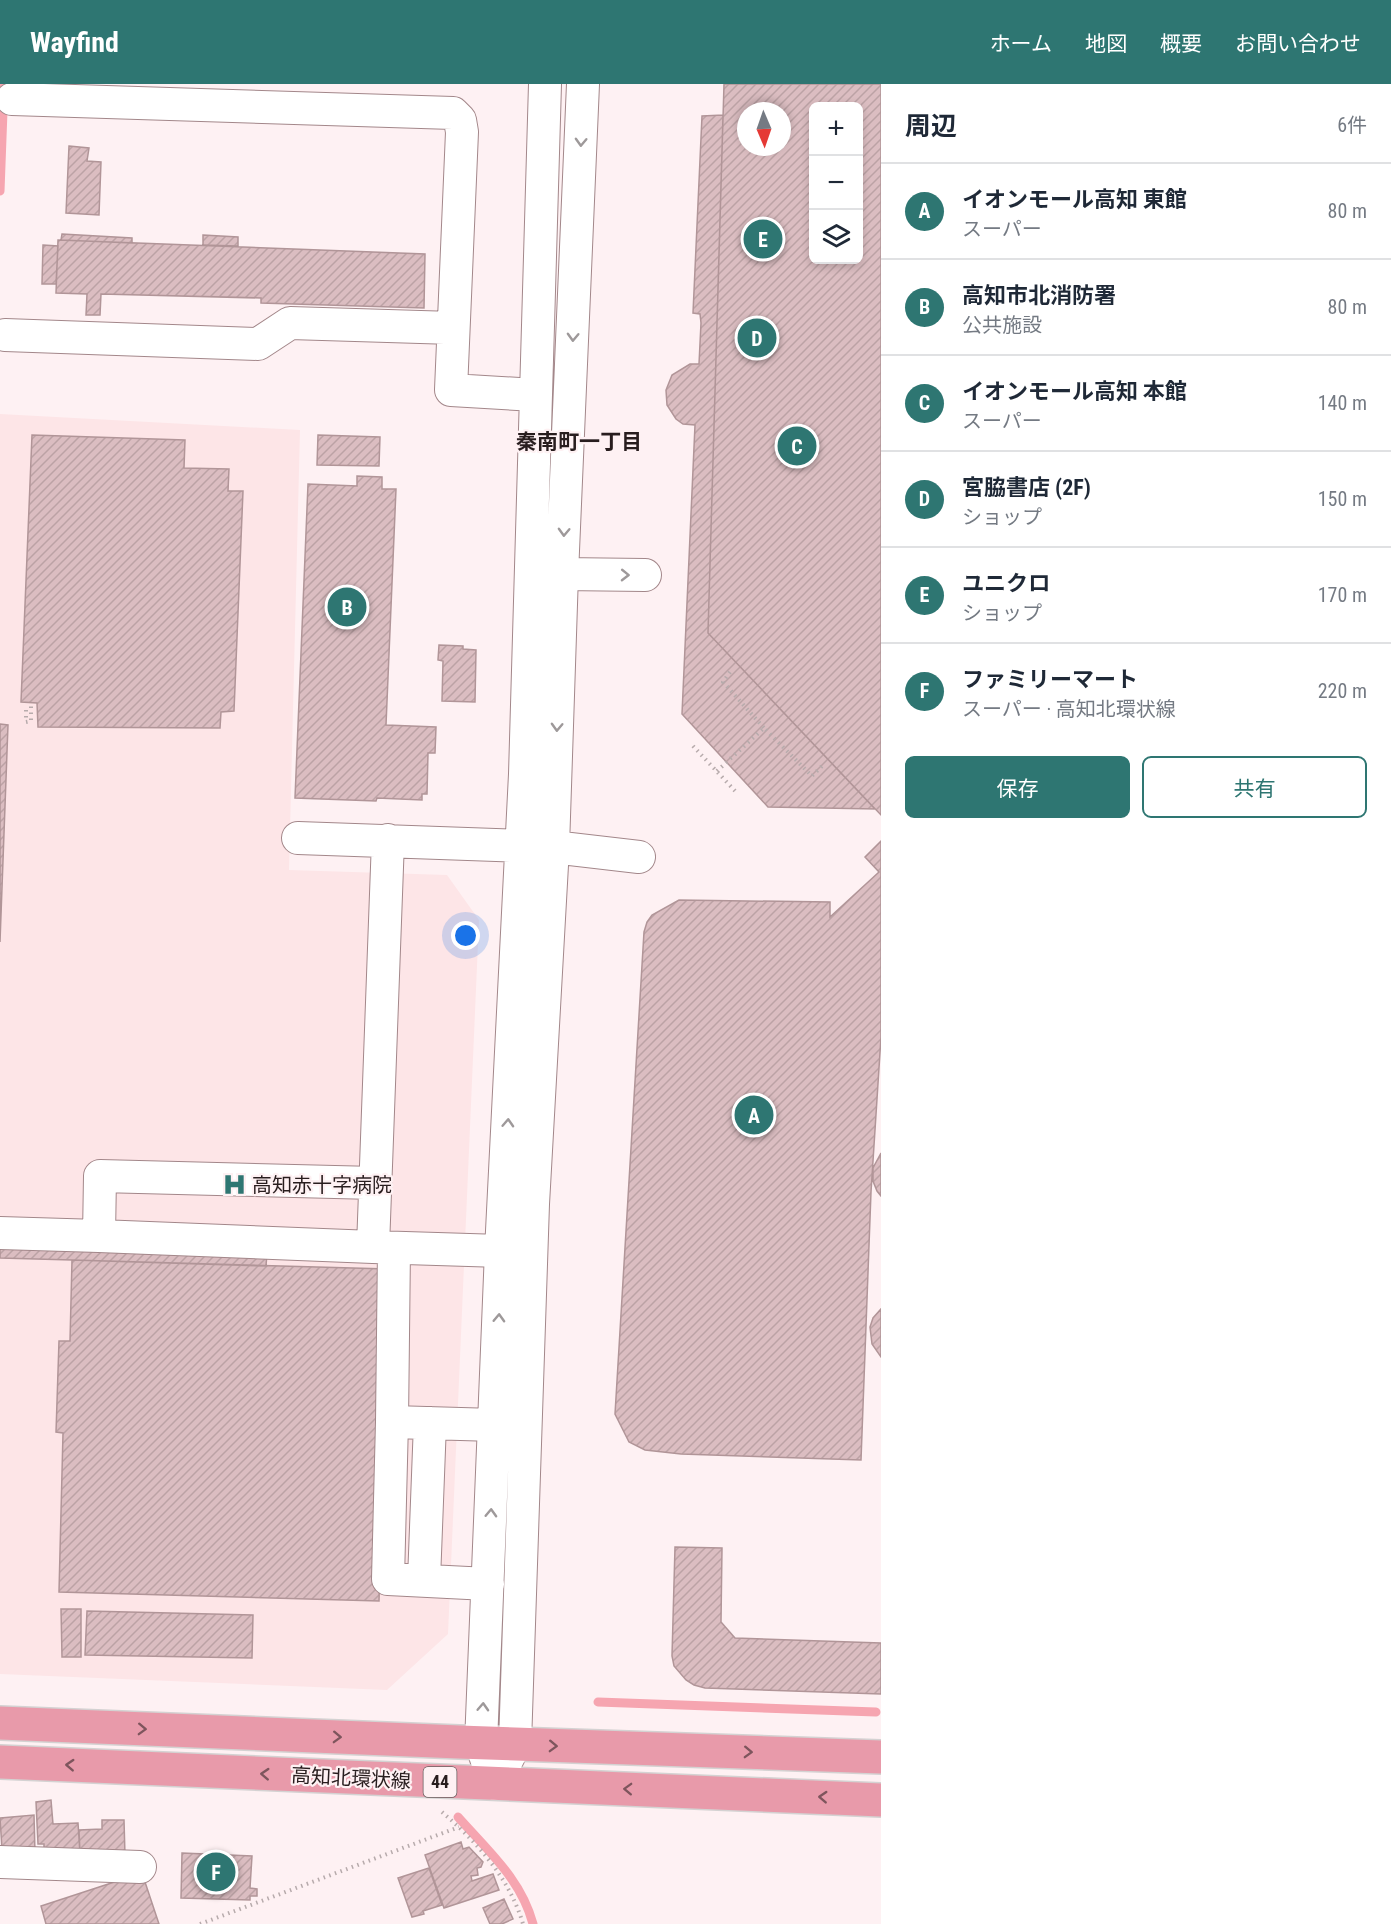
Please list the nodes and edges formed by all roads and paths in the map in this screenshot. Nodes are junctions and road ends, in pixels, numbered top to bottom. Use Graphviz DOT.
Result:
graph roads {
  1 [pos="545,84"];
  2 [pos="583,84"];
  3 [pos="12,99"];
  4 [pos="453,328"];
  5 [pos="5,334"];
  6 [pos="535,396"];
  7 [pos="562,574"];
  8 [pos="645,575"];
  9 [pos="730,672"];
  10 [pos="31,703"];
  11 [pos="26,710"];
  12 [pos="764,729"];
  13 [pos="693,746"];
  14 [pos="822,766"];
  15 [pos="717,771"];
  16 [pos="737,793"];
  17 [pos="298,838"];
  18 [pos="388,840"];
  19 [pos="521,845"];
  20 [pos="553,847"];
  21 [pos="639,857"];
  22 [pos="375,1183"];
  23 [pos="0,1233"];
  24 [pos="99,1236"];
  25 [pos="384,1248"];
  26 [pos="501,1251"];
  27 [pos="392,1422"];
  28 [pos="430,1423"];
  29 [pos="495,1425"];
  30 [pos="424,1580"];
  31 [pos="488,1584"];
  32 [pos="0,1723"];
  33 [pos="481,1743"];
  34 [pos="515,1744"];
  35 [pos="881,1757"];
  36 [pos="0,1762"];
  37 [pos="495,1784"];
  38 [pos="881,1800"];
  39 [pos="441,1811"];
  40 [pos="459,1827"];
  41 [pos="0,1862"];
  42 [pos="140,1867"];
  43 [pos="200,1924"];
  44 [pos="523,1924"];
  1 -- 6 [label="street"];
  2 -- 7 [label="street, one-way"];
  3 -- 4 [label="street"];
  4 -- 5 [label="street"];
  4 -- 6 [label="street"];
  6 -- 19 [label="street"];
  7 -- 8 [label="street, one-way"];
  7 -- 20 [label="street, one-way"];
  9 -- 12 [label="path"];
  10 -- 11 [label="path"];
  12 -- 14 [label="path"];
  12 -- 15 [label="path"];
  13 -- 15 [label="path"];
  15 -- 16 [label="path"];
  17 -- 18 [label="street"];
  18 -- 19 [label="street"];
  18 -- 22 [label="street"];
  19 -- 20 [label="street"];
  26 -- 19 [label="street, one-way"];
  20 -- 21 [label="street"];
  20 -- 34 [label="street"];
  22 -- 24 [label="street"];
  22 -- 25 [label="street"];
  23 -- 24 [label="street"];
  24 -- 25 [label="street"];
  25 -- 26 [label="street"];
  25 -- 27 [label="street"];
  29 -- 26 [label="street, one-way"];
  27 -- 28 [label="street"];
  27 -- 30 [label="street"];
  28 -- 29 [label="street"];
  28 -- 30 [label="street"];
  31 -- 29 [label="street, one-way"];
  30 -- 31 [label="street"];
  33 -- 31 [label="street, one-way"];
  32 -- 33 [label="main road, 高知北環状線 / 44, one-way"];
  33 -- 34 [label="main road, 高知北環状線 / 44"];
  33 -- 37 [label="street"];
  34 -- 35 [label="main road, 高知北環状線 / 44, one-way"];
  34 -- 37 [label="street"];
  37 -- 36 [label="main road, 高知北環状線 / 44, one-way"];
  38 -- 37 [label="main road, 高知北環状線 / 44, one-way"];
  39 -- 40 [label="path"];
  40 -- 43 [label="path"];
  40 -- 44 [label="path"];
  41 -- 42 [label="street"];
}
